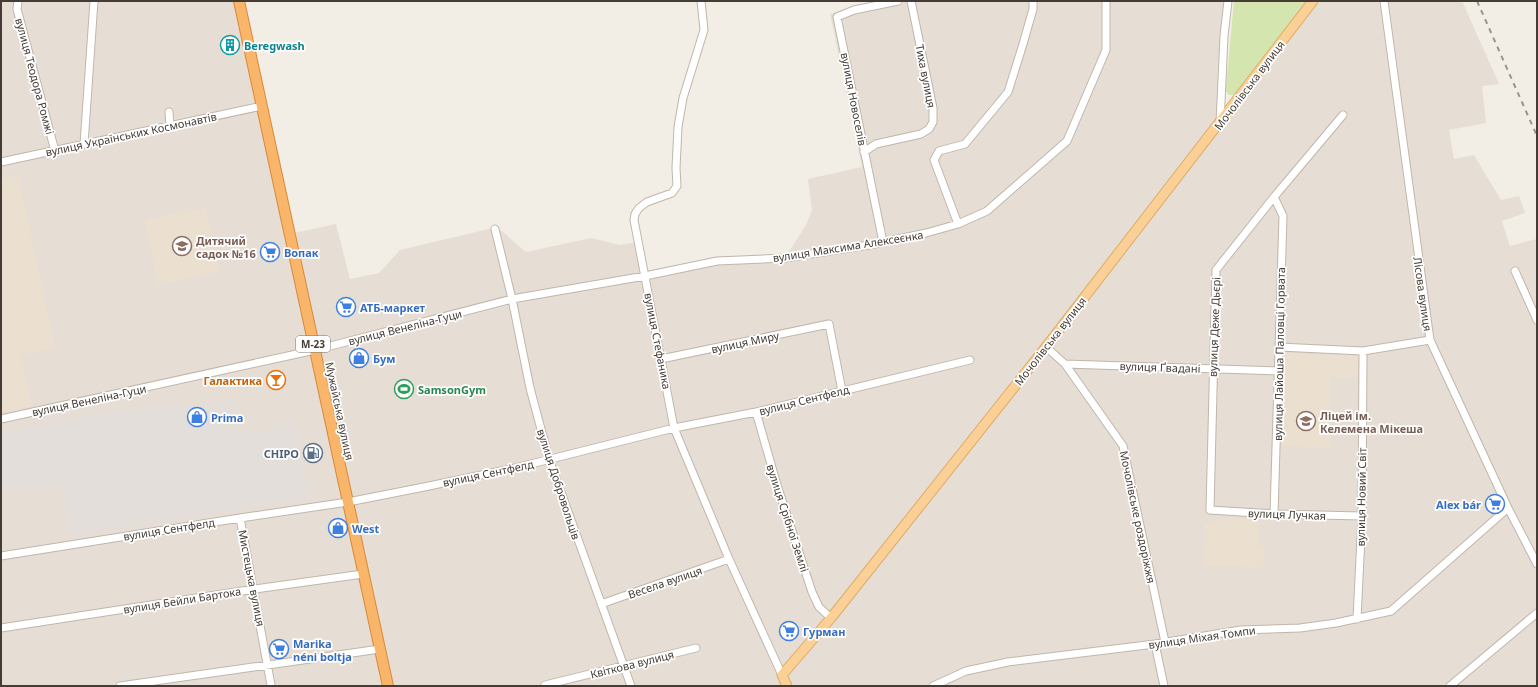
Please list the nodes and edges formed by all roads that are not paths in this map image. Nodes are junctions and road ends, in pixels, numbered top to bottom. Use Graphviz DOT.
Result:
graph roads {
  1 [pos="18,1"];
  2 [pos="94,1"];
  3 [pos="239,1"];
  4 [pos="701,1"];
  5 [pos="898,1"];
  6 [pos="911,1"];
  7 [pos="1033,1"];
  8 [pos="1106,1"];
  9 [pos="1228,1"];
  10 [pos="1313,1"];
  11 [pos="1384,1"];
  12 [pos="262,106"];
  13 [pos="169,112"];
  14 [pos="1343,116"];
  15 [pos="1220,124"];
  16 [pos="170,126"];
  17 [pos="84,144"];
  18 [pos="55,151"];
  19 [pos="864,152"];
  20 [pos="1,162"];
  21 [pos="1274,197"];
  22 [pos="958,224"];
  23 [pos="496,229"];
  24 [pos="883,242"];
  25 [pos="1515,271"];
  26 [pos="645,276"];
  27 [pos="512,299"];
  28 [pos="1537,320"];
  29 [pos="1430,340"];
  30 [pos="1046,347"];
  31 [pos="1279,347"];
  32 [pos="314,350"];
  33 [pos="1363,351"];
  34 [pos="661,359"];
  35 [pos="970,360"];
  36 [pos="1065,364"];
  37 [pos="1213,368"];
  38 [pos="1279,371"];
  39 [pos="842,391"];
  40 [pos="756,412"];
  41 [pos="1,419"];
  42 [pos="674,428"];
  43 [pos="549,459"];
  44 [pos="348,502"];
  45 [pos="1508,508"];
  46 [pos="1212,511"];
  47 [pos="1274,514"];
  48 [pos="1362,516"];
  49 [pos="240,518"];
  50 [pos="1,556"];
  51 [pos="729,559"];
  52 [pos="1537,564"];
  53 [pos="363,574"];
  54 [pos="255,589"];
  55 [pos="601,604"];
  56 [pos="1537,613"];
  57 [pos="831,618"];
  58 [pos="1357,620"];
  59 [pos="1,628"];
  60 [pos="1165,642"];
  61 [pos="1155,644"];
  62 [pos="696,648"];
  63 [pos="380,649"];
  64 [pos="268,664"];
  65 [pos="623,666"];
  66 [pos="782,675"];
  67 [pos="545,685"];
  68 [pos="120,686"];
  69 [pos="271,686"];
  70 [pos="388,686"];
  71 [pos="631,686"];
  72 [pos="787,686"];
  73 [pos="933,686"];
  74 [pos="1164,686"];
  75 [pos="1450,686"];
  1 -- 18 [label="street, вулиця Теодора Ромжі"];
  2 -- 17 [label="street"];
  3 -- 12 [label="highway, Мужайська вулиця / М-23"];
  4 -- 26 [label="street, вулиця Стефаника"];
  5 -- 19 [label="street, вулиця Новоселів"];
  6 -- 19 [label="street, Тиха вулиця"];
  7 -- 22 [label="street"];
  8 -- 22 [label="street, вулиця Максима Алексеєнка"];
  9 -- 15 [label="street"];
  10 -- 15 [label="main road, Мочолівська вулиця"];
  11 -- 29 [label="street, Лісова вулиця"];
  12 -- 16 [label="street, вулиця Українських Космонавтів"];
  12 -- 32 [label="highway, Мужайська вулиця / М-23"];
  13 -- 16 [label="street"];
  14 -- 21 [label="street, вулиця Деже Дьєрі"];
  15 -- 30 [label="main road, Мочолівська вулиця"];
  16 -- 17 [label="street, вулиця Українських Космонавтів"];
  17 -- 18 [label="street, вулиця Українських Космонавтів"];
  18 -- 20 [label="street, вулиця Українських Космонавтів"];
  19 -- 24 [label="street, вулиця Новоселів"];
  21 -- 31 [label="street, вулиця Лайоша Паловці Горвата"];
  21 -- 37 [label="street, вулиця Деже Дьєрі"];
  22 -- 24 [label="street, вулиця Максима Алексеєнка"];
  23 -- 27 [label="street, вулиця Добровольців"];
  24 -- 26 [label="street, вулиця Максима Алексеєнка"];
  25 -- 28 [label="street"];
  26 -- 27 [label="street, вулиця Венеліна-Гуци"];
  26 -- 34 [label="street, вулиця Стефаника"];
  27 -- 32 [label="street, вулиця Венеліна-Гуци"];
  27 -- 43 [label="street, вулиця Добровольців"];
  29 -- 33 [label="street"];
  29 -- 45 [label="street, Лісова вулиця"];
  30 -- 36 [label="street, Мочолівське роздоріжжя"];
  30 -- 57 [label="main road, Мочолівська вулиця"];
  31 -- 33 [label="street"];
  31 -- 38 [label="street, вулиця Лайоша Паловці Горвата"];
  32 -- 41 [label="street, вулиця Венеліна-Гуци"];
  32 -- 44 [label="highway, Мужайська вулиця / М-23"];
  33 -- 48 [label="street, вулиця Новий Світ"];
  34 -- 39 [label="street, вулиця Миру"];
  34 -- 42 [label="street, вулиця Стефаника"];
  35 -- 39 [label="street, вулиця Сентфелд"];
  36 -- 37 [label="street, вулиця Ґвадані"];
  36 -- 60 [label="street, Мочолівське роздоріжжя"];
  37 -- 38 [label="street, вулиця Ґвадані"];
  37 -- 46 [label="street, вулиця Деже Дьєрі"];
  38 -- 47 [label="street, вулиця Лайоша Паловці Горвата"];
  39 -- 40 [label="street, вулиця Сентфелд"];
  40 -- 42 [label="street, вулиця Сентфелд"];
  40 -- 57 [label="street, вулиця Срібної Землі"];
  42 -- 43 [label="street, вулиця Сентфелд"];
  42 -- 51 [label="street, вулиця Стефаника"];
  43 -- 44 [label="street, вулиця Сентфелд"];
  43 -- 55 [label="street, вулиця Добровольців"];
  44 -- 49 [label="street, вулиця Сентфелд"];
  44 -- 53 [label="highway, Мужайська вулиця / М-23"];
  45 -- 52 [label="street, Лісова вулиця"];
  45 -- 58 [label="street, вулиця Міхая Томпи"];
  46 -- 47 [label="street, вулиця Лучкая"];
  47 -- 48 [label="street, вулиця Лучкая"];
  48 -- 58 [label="street, вулиця Новий Світ"];
  49 -- 50 [label="street, вулиця Сентфелд"];
  49 -- 54 [label="street, Мистецька вулиця"];
  51 -- 55 [label="street, Весела вулиця"];
  51 -- 66 [label="street, вулиця Стефаника"];
  53 -- 54 [label="street, вулиця Бейли Бартока"];
  53 -- 63 [label="highway, Мужайська вулиця / М-23"];
  54 -- 59 [label="street, вулиця Бейли Бартока"];
  54 -- 64 [label="street, Мистецька вулиця"];
  55 -- 65 [label="street, вулиця Добровольців"];
  56 -- 75 [label="street"];
  57 -- 66 [label="main road, Мочолівська вулиця"];
  58 -- 60 [label="street, вулиця Міхая Томпи"];
  60 -- 61 [label="street, вулиця Міхая Томпи"];
  61 -- 73 [label="street, вулиця Міхая Томпи"];
  61 -- 74 [label="street"];
  62 -- 65 [label="street, Квіткова вулиця"];
  63 -- 64 [label="street"];
  63 -- 70 [label="highway, Мужайська вулиця / М-23"];
  64 -- 68 [label="street"];
  64 -- 69 [label="street, Мистецька вулиця"];
  65 -- 67 [label="street, Квіткова вулиця"];
  65 -- 71 [label="street, вулиця Добровольців"];
  66 -- 72 [label="main road, вулиця Стефаника"];
}
